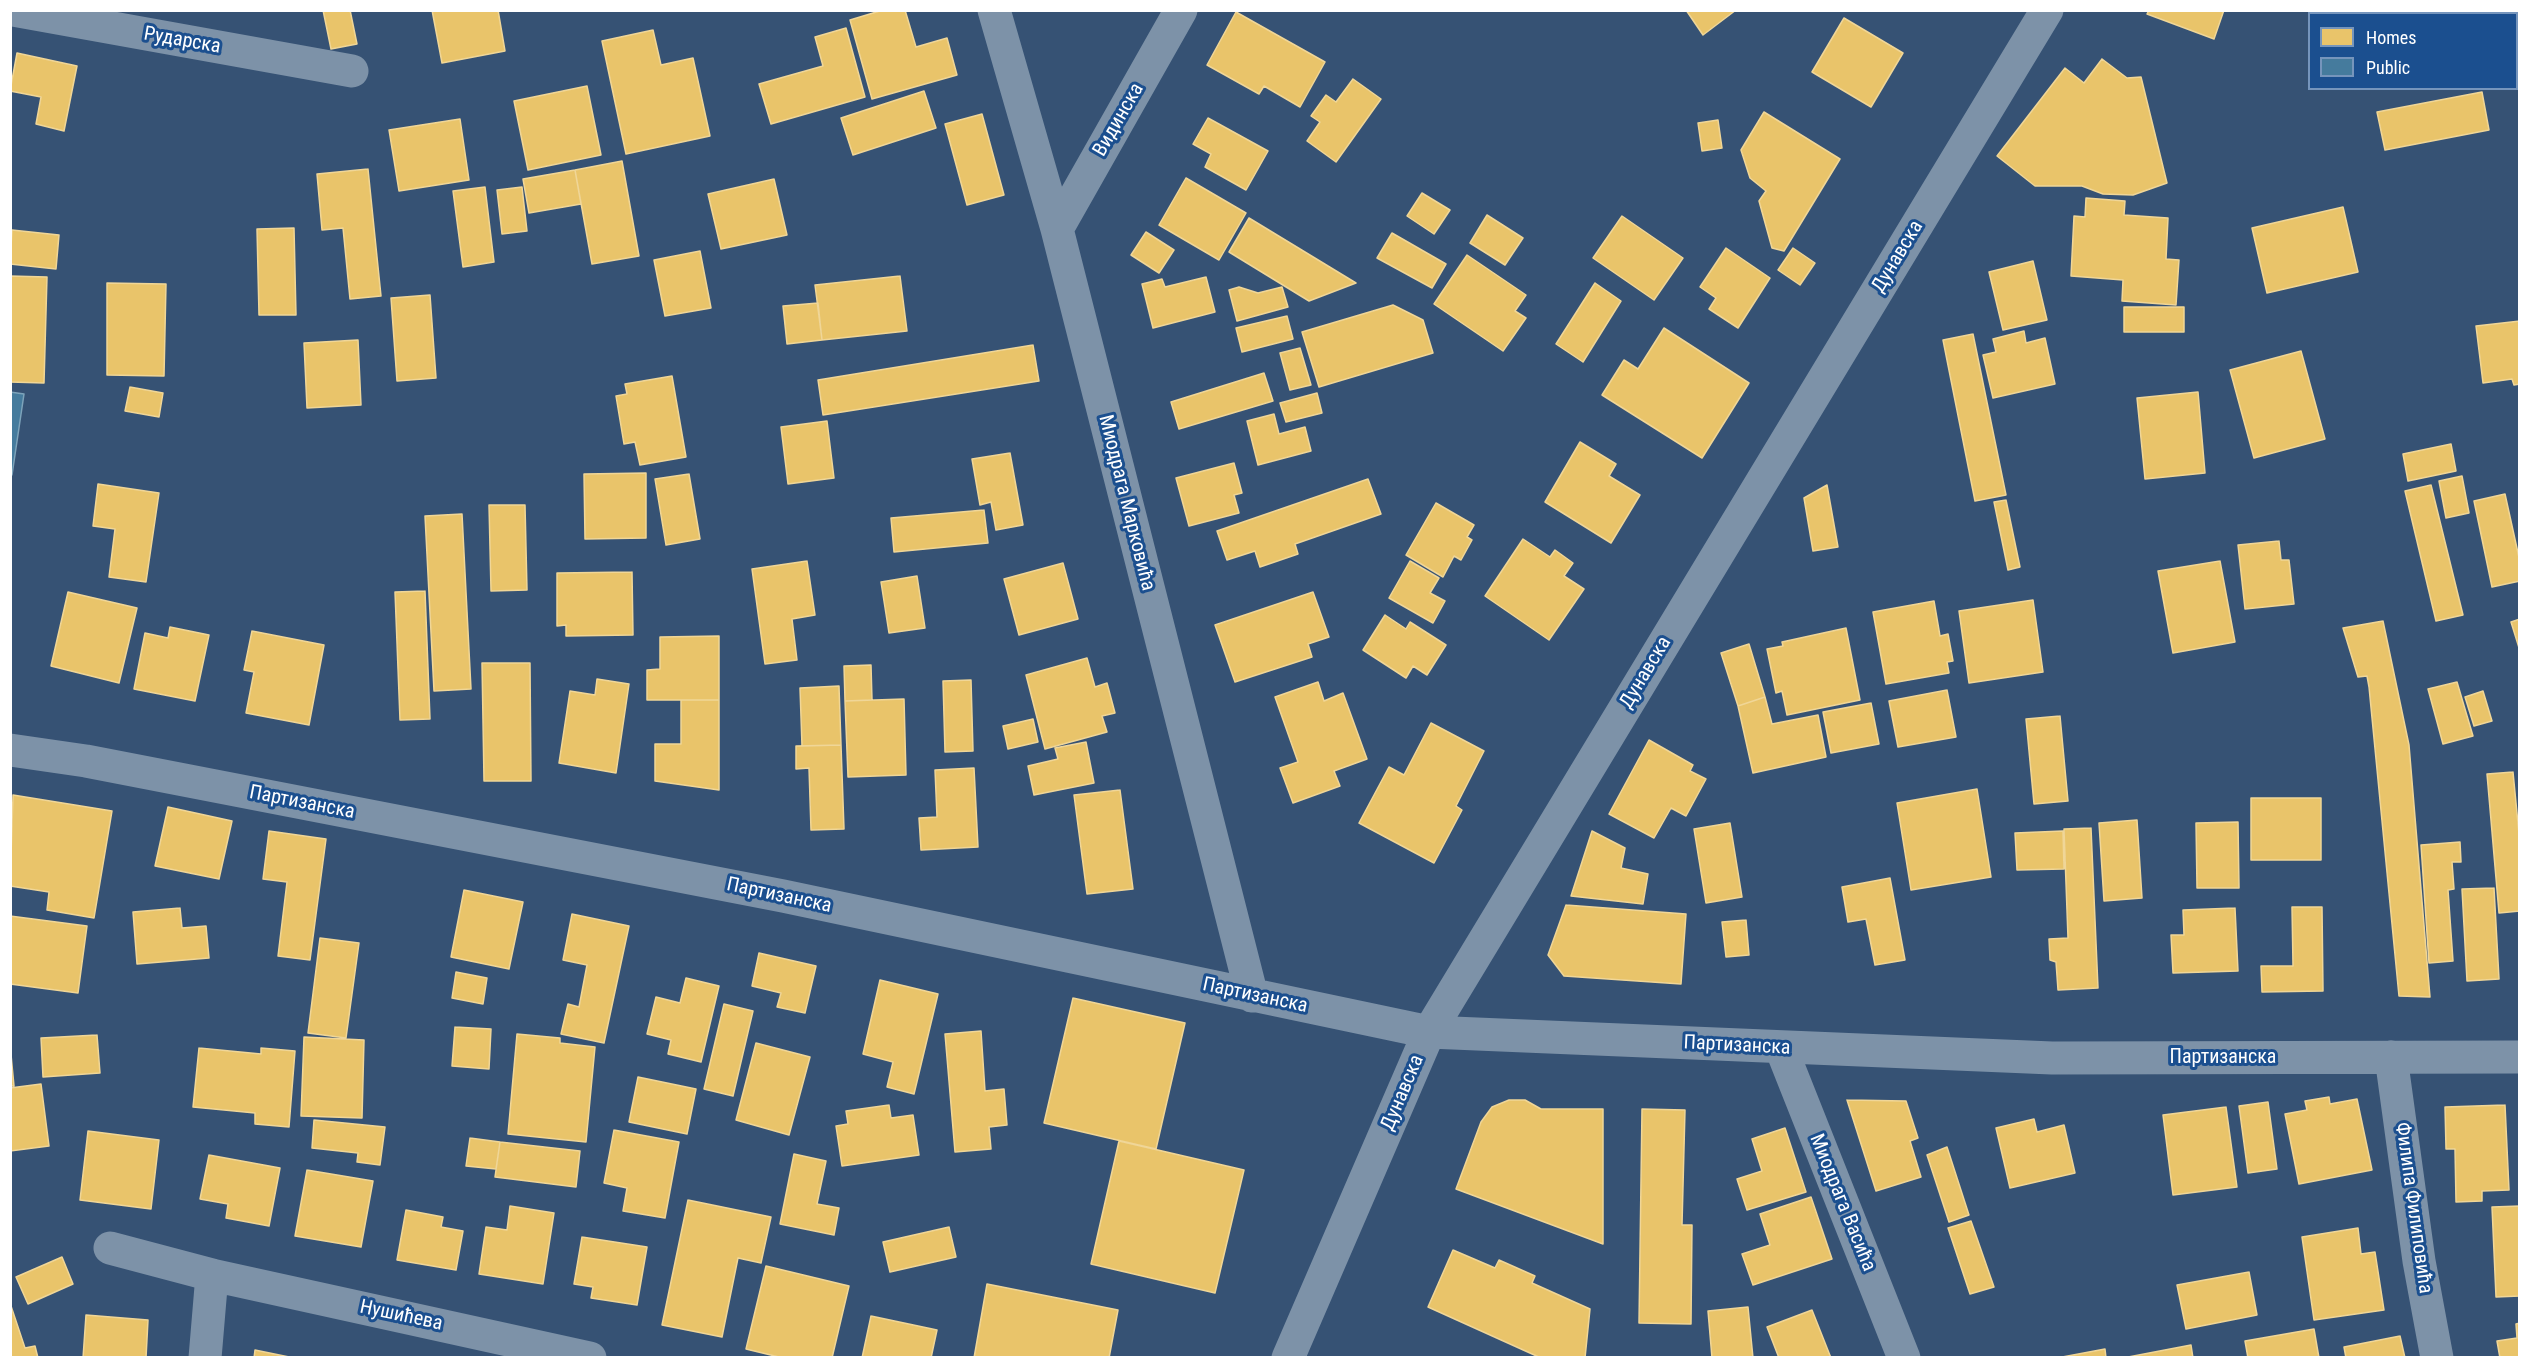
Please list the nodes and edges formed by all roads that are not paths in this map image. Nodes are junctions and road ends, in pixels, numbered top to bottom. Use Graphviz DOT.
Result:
graph roads {
  1 [pos="13,10"];
  2 [pos="994,10"];
  3 [pos="1181,10"];
  4 [pos="2047,10"];
  5 [pos="352,71"];
  6 [pos="1057,229"];
  7 [pos="10,750"];
  8 [pos="1252,996"];
  9 [pos="1429,1032"];
  10 [pos="1781,1048"];
  11 [pos="2391,1057"];
  12 [pos="2520,1057"];
  13 [pos="110,1248"];
  14 [pos="212,1275"];
  15 [pos="205,1358"];
  16 [pos="590,1358"];
  17 [pos="1288,1358"];
  18 [pos="1904,1358"];
  19 [pos="2437,1358"];
  1 -- 5 [label="street, Рударска"];
  2 -- 6 [label="street, Миодрага Марковића"];
  3 -- 6 [label="street, Видинска"];
  4 -- 9 [label="street, Дунавска"];
  6 -- 8 [label="street, Миодрага Марковића"];
  7 -- 8 [label="street, Партизанска"];
  8 -- 9 [label="street, Партизанска"];
  9 -- 10 [label="street, Партизанска"];
  9 -- 17 [label="street, Дунавска"];
  10 -- 11 [label="street, Партизанска"];
  10 -- 18 [label="street, Миодрага Васића"];
  11 -- 12 [label="street, Партизанска"];
  11 -- 19 [label="street, Филипа Филиповића"];
  13 -- 14 [label="street, Нушићева"];
  14 -- 15 [label="street"];
  14 -- 16 [label="street, Нушићева"];
}
